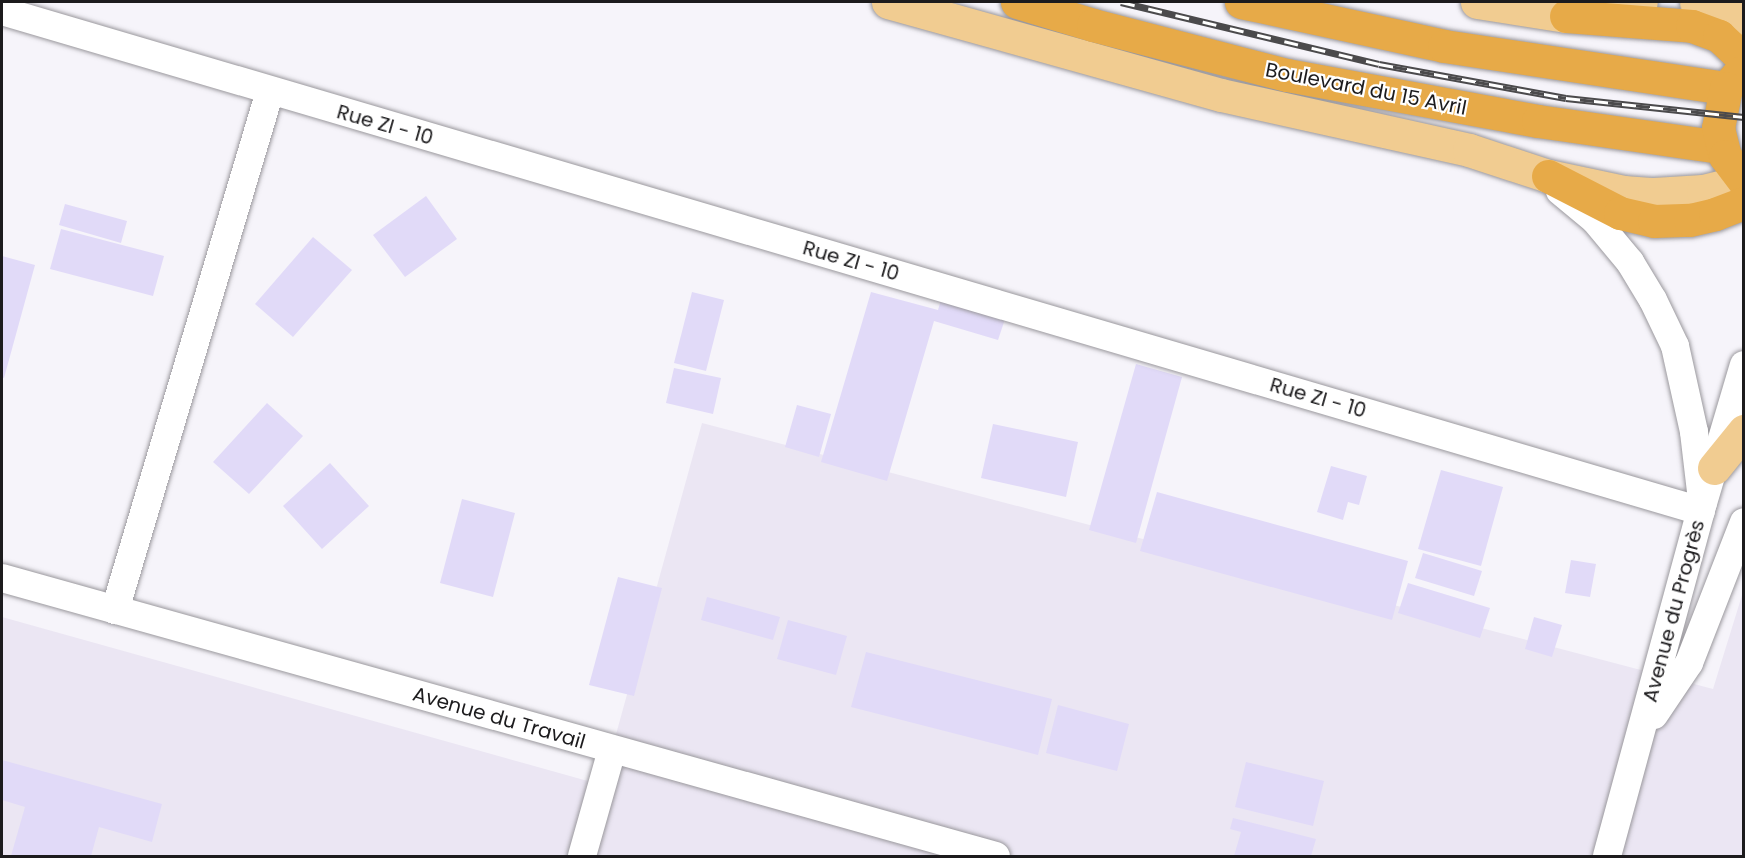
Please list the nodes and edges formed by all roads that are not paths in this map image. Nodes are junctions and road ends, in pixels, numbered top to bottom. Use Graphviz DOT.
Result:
graph roads {
  1 [pos="888,2"];
  2 [pos="1017,2"];
  3 [pos="1241,2"];
  4 [pos="1477,2"];
  5 [pos="1641,2"];
  6 [pos="1696,2"];
  7 [pos="2,11"];
  8 [pos="1566,16"];
  9 [pos="1743,21"];
  10 [pos="1743,59"];
  11 [pos="1735,78"];
  12 [pos="270,91"];
  13 [pos="1721,147"];
  14 [pos="1542,173"];
  15 [pos="1743,181"];
  16 [pos="1743,203"];
  17 [pos="1743,365"];
  18 [pos="1743,431"];
  19 [pos="1714,468"];
  20 [pos="1702,507"];
  21 [pos="1743,522"];
  22 [pos="2,578"];
  23 [pos="115,610"];
  24 [pos="1640,735"];
  25 [pos="612,750"];
  26 [pos="582,856"];
  27 [pos="996,856"];
  28 [pos="1607,856"];
  1 -- 14 [label="main road, Boulevard du 15 Avril"];
  2 -- 13 [label="highway, Boulevard du 15 Avril"];
  3 -- 11 [label="highway"];
  4 -- 8 [label="main road"];
  5 -- 8 [label="main road"];
  6 -- 9 [label="main road"];
  7 -- 12 [label="street, Rue ZI - 10"];
  8 -- 10 [label="highway"];
  11 -- 13 [label="highway"];
  12 -- 20 [label="street, Rue ZI - 10"];
  12 -- 23 [label="street"];
  13 -- 15 [label="highway"];
  14 -- 15 [label="main road, Boulevard du 15 Avril"];
  14 -- 16 [label="highway"];
  14 -- 20 [label="street"];
  17 -- 19 [label="street, Avenue du Progrès"];
  18 -- 19 [label="main road"];
  19 -- 20 [label="street, Avenue du Progrès"];
  20 -- 24 [label="street, Avenue du Progrès"];
  21 -- 24 [label="street"];
  22 -- 23 [label="street, Avenue du Travail"];
  23 -- 25 [label="street, Avenue du Travail"];
  24 -- 28 [label="street, Avenue du Progrès"];
  25 -- 26 [label="street"];
  25 -- 27 [label="street, Avenue du Travail"];
}
